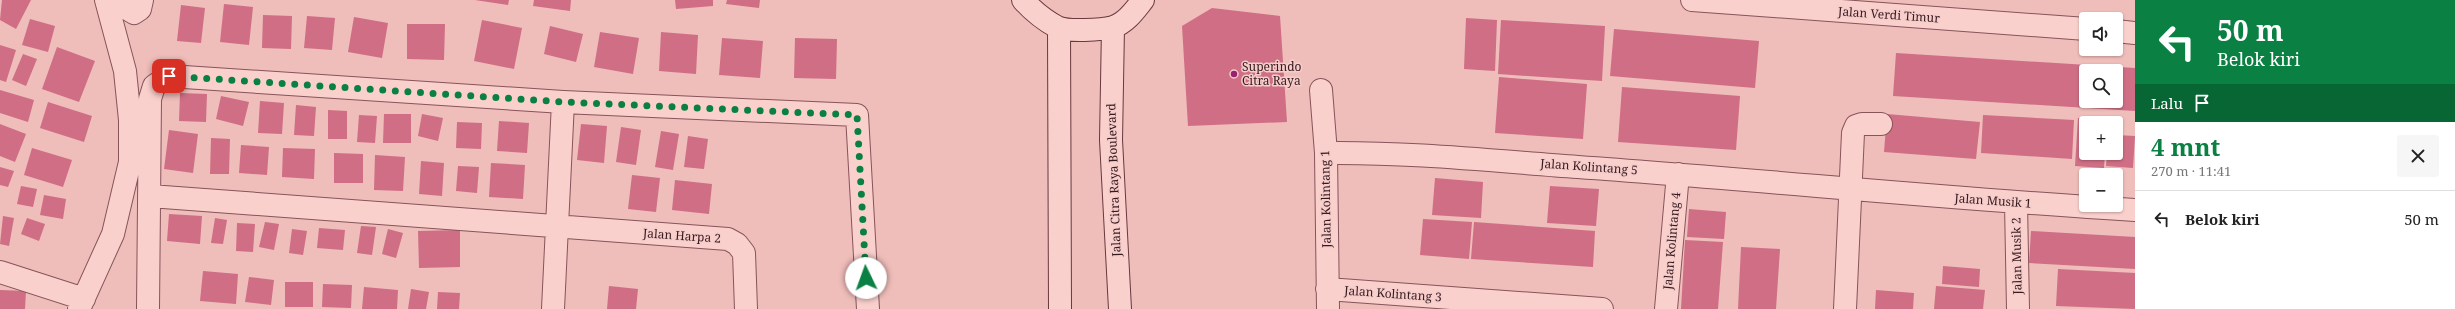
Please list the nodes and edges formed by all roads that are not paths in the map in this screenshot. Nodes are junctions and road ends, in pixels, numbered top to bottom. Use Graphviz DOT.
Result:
graph roads {
  1 [pos="106,0"];
  2 [pos="112,0"];
  3 [pos="142,0"];
  4 [pos="1023,0"];
  5 [pos="1143,0"];
  6 [pos="1692,0"];
  7 [pos="1113,27"];
  8 [pos="1059,28"];
  9 [pos="2079,28"];
  10 [pos="2123,32"];
  11 [pos="2135,33"];
  12 [pos="1321,90"];
  13 [pos="564,102"];
  14 [pos="1881,124"];
  15 [pos="1326,153"];
  16 [pos="1678,174"];
  17 [pos="1851,190"];
  18 [pos="150,196"];
  19 [pos="2016,203"];
  20 [pos="2135,210"];
  21 [pos="558,227"];
  22 [pos="0,272"];
  23 [pos="1327,299"];
  24 [pos="81,304"];
  25 [pos="148,309"];
  26 [pos="553,309"];
  27 [pos="746,309"];
  28 [pos="868,309"];
  29 [pos="1060,309"];
  30 [pos="1120,309"];
  31 [pos="1602,309"];
  32 [pos="1666,309"];
  33 [pos="1845,309"];
  34 [pos="2018,309"];
  1 -- 24 [label="street"];
  2 -- 3 [label="street"];
  4 -- 8 [label="street"];
  5 -- 7 [label="street"];
  6 -- 9 [label="street, Jalan Verdi Timur"];
  7 -- 8 [label="street"];
  7 -- 30 [label="street, Jalan Citra Raya Boulevard"];
  8 -- 29 [label="street"];
  10 -- 11 [label="street"];
  12 -- 15 [label="street, Jalan Kolintang 1"];
  13 -- 18 [label="street"];
  13 -- 21 [label="street"];
  13 -- 28 [label="street"];
  14 -- 17 [label="street"];
  15 -- 16 [label="street, Jalan Kolintang 5"];
  15 -- 23 [label="street, Jalan Kolintang 1"];
  16 -- 17 [label="street, Jalan Kolintang 5"];
  16 -- 32 [label="street, Jalan Kolintang 4"];
  17 -- 19 [label="street, Jalan Musik 1"];
  17 -- 33 [label="street"];
  18 -- 21 [label="street, Jalan Harpa 2"];
  18 -- 25 [label="street"];
  19 -- 20 [label="street, Jalan Musik 1"];
  19 -- 34 [label="street, Jalan Musik 2"];
  21 -- 26 [label="street"];
  21 -- 27 [label="street, Jalan Harpa 2"];
  22 -- 24 [label="street"];
  23 -- 31 [label="street, Jalan Kolintang 3"];
}
